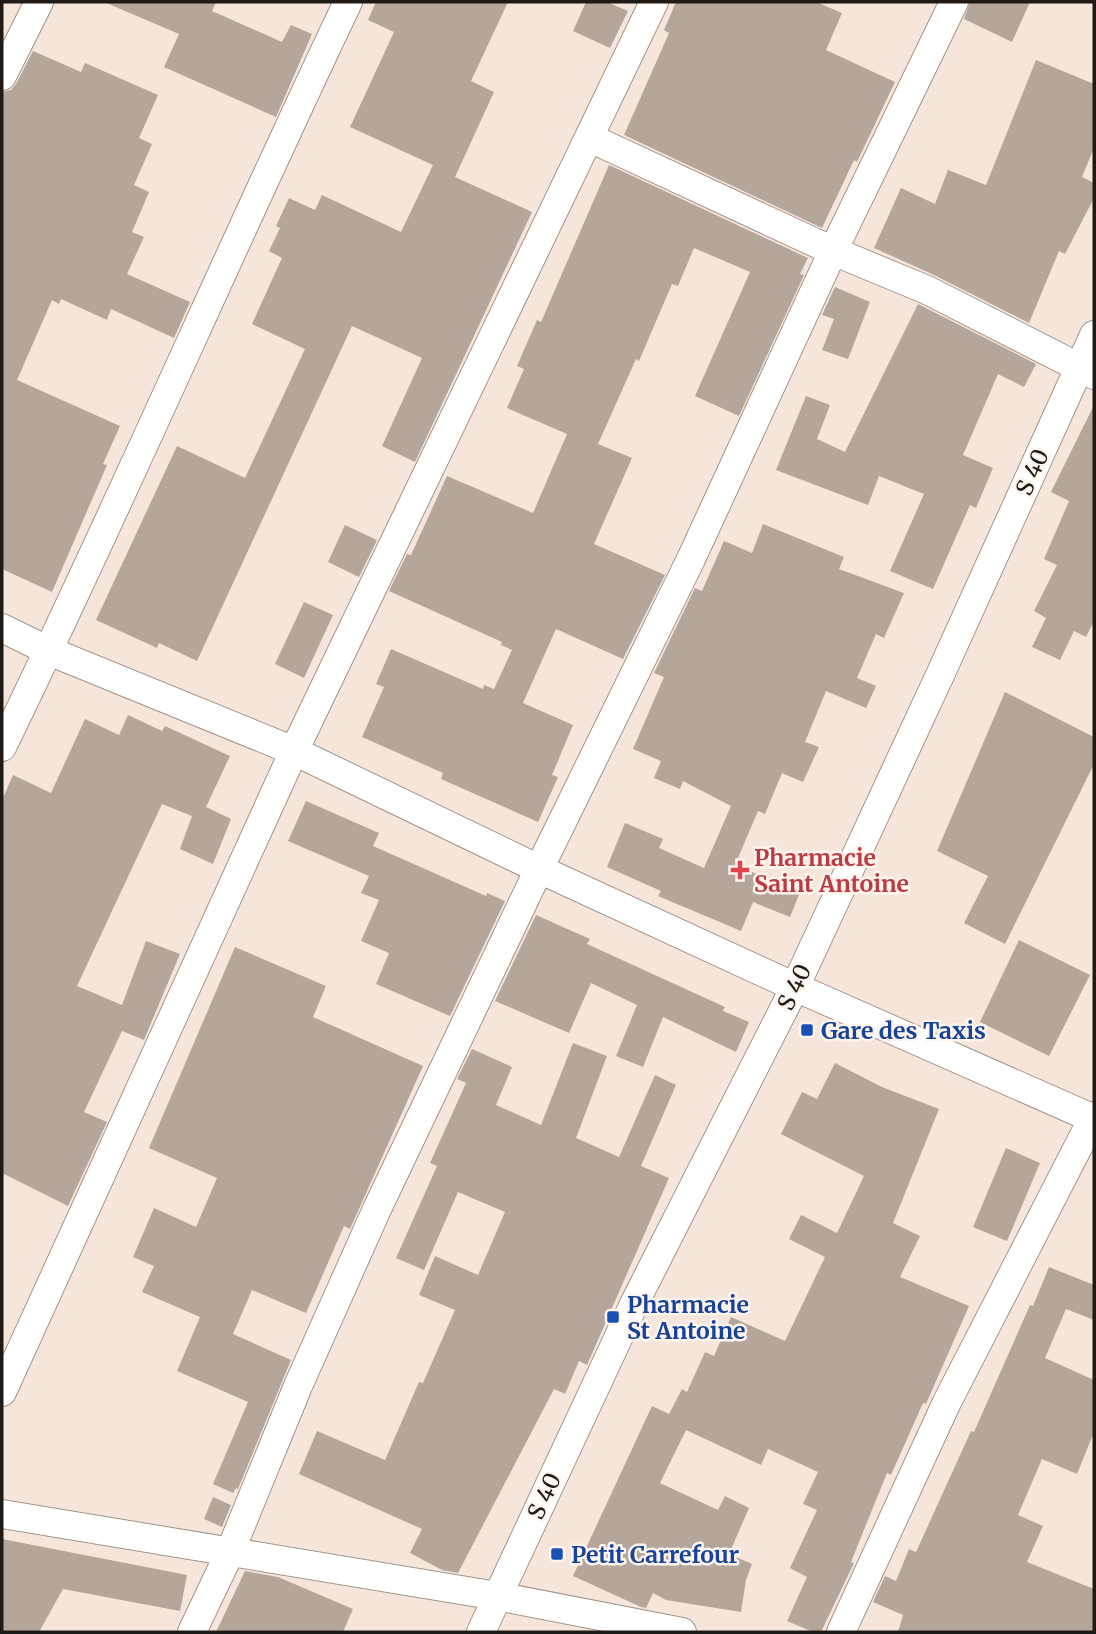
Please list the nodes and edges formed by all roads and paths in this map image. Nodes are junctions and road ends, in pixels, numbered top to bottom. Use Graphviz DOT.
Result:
graph roads {
  1 [pos="39,2"];
  2 [pos="348,2"];
  3 [pos="654,2"];
  4 [pos="954,2"];
  5 [pos="2,76"];
  6 [pos="590,138"];
  7 [pos="833,251"];
  8 [pos="1094,335"];
  9 [pos="1087,371"];
  10 [pos="2,628"];
  11 [pos="49,651"];
  12 [pos="2,747"];
  13 [pos="295,751"];
  14 [pos="539,869"];
  15 [pos="795,987"];
  16 [pos="1094,1117"];
  17 [pos="2,1392"];
  18 [pos="2,1514"];
  19 [pos="230,1552"];
  20 [pos="497,1596"];
  21 [pos="192,1632"];
  22 [pos="481,1632"];
  23 [pos="682,1632"];
  24 [pos="841,1632"];
  1 -- 5 [label="street"];
  2 -- 11 [label="street"];
  3 -- 6 [label="street"];
  4 -- 7 [label="street"];
  6 -- 7 [label="street"];
  6 -- 13 [label="street"];
  7 -- 9 [label="street"];
  7 -- 14 [label="street"];
  8 -- 9 [label="street, S 40"];
  9 -- 15 [label="street, S 40"];
  10 -- 11 [label="street"];
  11 -- 12 [label="street"];
  11 -- 13 [label="street"];
  13 -- 14 [label="street"];
  13 -- 17 [label="street"];
  14 -- 15 [label="street"];
  14 -- 19 [label="street"];
  15 -- 16 [label="street"];
  15 -- 20 [label="street, S 40"];
  16 -- 24 [label="street"];
  18 -- 19 [label="street"];
  19 -- 20 [label="street"];
  19 -- 21 [label="street"];
  20 -- 22 [label="street, S 40"];
  20 -- 23 [label="street"];
}
